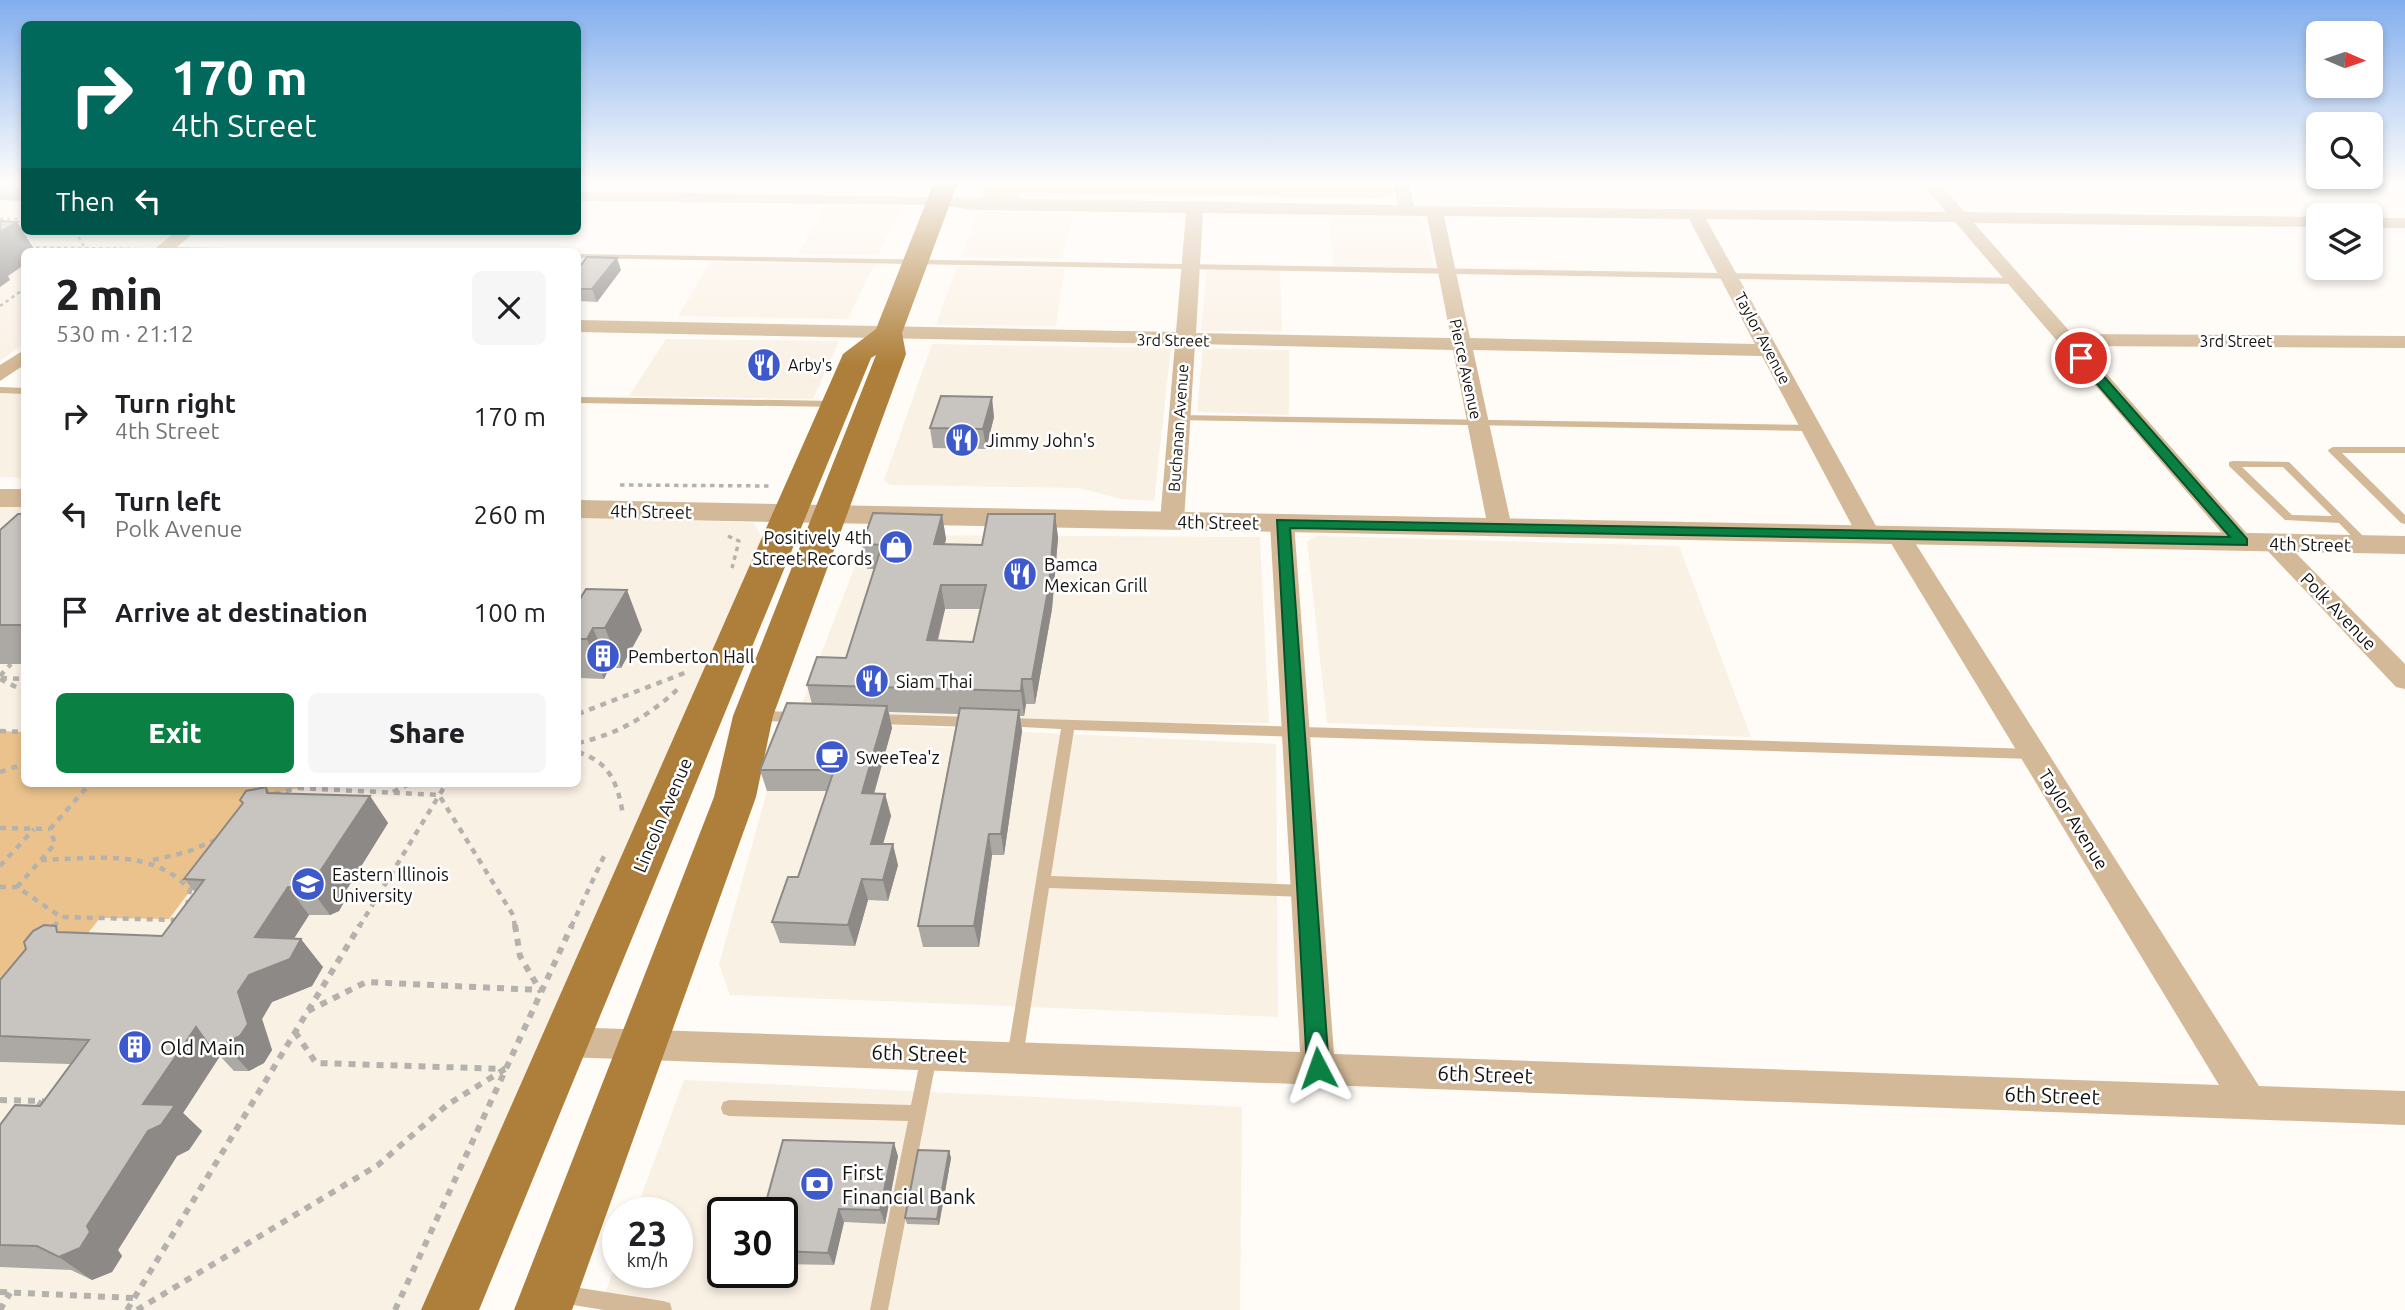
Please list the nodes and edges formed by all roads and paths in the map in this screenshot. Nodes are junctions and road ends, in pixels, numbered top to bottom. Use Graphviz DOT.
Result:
graph roads {
  1 [pos="82,243"];
  2 [pos="923,243"];
  3 [pos="1193,243"];
  4 [pos="1441,243"];
  5 [pos="1711,243"];
  6 [pos="1982,243"];
  7 [pos="24,247"];
  8 [pos="85,248"];
  9 [pos="581,256"];
  10 [pos="916,261"];
  11 [pos="1191,266"];
  12 [pos="1446,269"];
  13 [pos="1729,276"];
  14 [pos="2015,281"];
  15 [pos="21,291"];
  16 [pos="0,306"];
  17 [pos="581,326"];
  18 [pos="888,333"];
  19 [pos="1185,340"];
  20 [pos="2066,340"];
  21 [pos="2405,342"];
  22 [pos="1461,345"];
  23 [pos="1769,350"];
  24 [pos="21,358"];
  25 [pos="0,375"];
  26 [pos="0,390"];
  27 [pos="21,391"];
  28 [pos="581,400"];
  29 [pos="836,404"];
  30 [pos="1179,418"];
  31 [pos="1478,422"];
  32 [pos="1811,428"];
  33 [pos="2405,450"];
  34 [pos="617,485"];
  35 [pos="0,498"];
  36 [pos="21,498"];
  37 [pos="799,505"];
  38 [pos="581,509"];
  39 [pos="2342,520"];
  40 [pos="1171,521"];
  41 [pos="2405,521"];
  42 [pos="1282,523"];
  43 [pos="1500,528"];
  44 [pos="746,534"];
  45 [pos="721,535"];
  46 [pos="1884,535"];
  47 [pos="739,541"];
  48 [pos="2242,542"];
  49 [pos="2273,543"];
  50 [pos="2366,545"];
  51 [pos="2405,545"];
  52 [pos="731,579"];
  53 [pos="693,660"];
  54 [pos="11,664"];
  55 [pos="688,672"];
  56 [pos="0,678"];
  57 [pos="21,679"];
  58 [pos="2405,680"];
  59 [pos="681,687"];
  60 [pos="21,689"];
  61 [pos="672,708"];
  62 [pos="581,713"];
  63 [pos="753,716"];
  64 [pos="808,717"];
  65 [pos="863,719"];
  66 [pos="1068,725"];
  67 [pos="0,731"];
  68 [pos="21,732"];
  69 [pos="1296,732"];
  70 [pos="581,742"];
  71 [pos="581,753"];
  72 [pos="2034,754"];
  73 [pos="21,765"];
  74 [pos="0,772"];
  75 [pos="87,787"];
  76 [pos="296,787"];
  77 [pos="312,787"];
  78 [pos="403,787"];
  79 [pos="445,787"];
  80 [pos="392,793"];
  81 [pos="439,795"];
  82 [pos="260,798"];
  83 [pos="629,803"];
  84 [pos="623,815"];
  85 [pos="618,827"];
  86 [pos="0,828"];
  87 [pos="34,829"];
  88 [pos="50,830"];
  89 [pos="226,835"];
  90 [pos="607,850"];
  91 [pos="40,860"];
  92 [pos="151,861"];
  93 [pos="0,866"];
  94 [pos="198,880"];
  95 [pos="1043,882"];
  96 [pos="0,887"];
  97 [pos="17,887"];
  98 [pos="190,890"];
  99 [pos="1307,891"];
  100 [pos="186,910"];
  101 [pos="61,917"];
  102 [pos="184,920"];
  103 [pos="44,937"];
  104 [pos="542,990"];
  105 [pos="307,1011"];
  106 [pos="295,1032"];
  107 [pos="565,1042"];
  108 [pos="645,1044"];
  109 [pos="929,1054"];
  110 [pos="1015,1057"];
  111 [pos="1318,1068"];
  112 [pos="506,1069"];
  113 [pos="0,1100"];
  114 [pos="43,1101"];
  115 [pos="56,1102"];
  116 [pos="2249,1102"];
  117 [pos="729,1108"];
  118 [pos="2405,1108"];
  119 [pos="34,1112"];
  120 [pos="917,1113"];
  121 [pos="0,1292"];
  122 [pos="11,1292"];
  123 [pos="133,1298"];
  124 [pos="547,1301"];
  125 [pos="0,1310"];
  126 [pos="127,1310"];
  127 [pos="137,1310"];
  128 [pos="396,1310"];
  129 [pos="450,1310"];
  130 [pos="663,1310"];
  131 [pos="878,1310"];
  1 -- 8 [label="path"];
  2 -- 10 [label="main road, Lincoln Avenue"];
  3 -- 11 [label="street, Buchanan Avenue"];
  4 -- 12 [label="street, Pierce Avenue"];
  5 -- 13 [label="street, Taylor Avenue"];
  6 -- 14 [label="street"];
  7 -- 8 [label="path"];
  9 -- 10 [label="lane"];
  10 -- 11 [label="lane"];
  10 -- 18 [label="main road, Lincoln Avenue"];
  11 -- 12 [label="lane"];
  11 -- 19 [label="street, Buchanan Avenue"];
  12 -- 13 [label="lane"];
  12 -- 22 [label="street, Pierce Avenue"];
  13 -- 14 [label="lane"];
  13 -- 23 [label="street, Taylor Avenue"];
  14 -- 20 [label="street"];
  15 -- 16 [label="path"];
  17 -- 18 [label="street, 3rd Street"];
  18 -- 19 [label="street, 3rd Street"];
  18 -- 29 [label="main road, Lincoln Avenue"];
  18 -- 37 [label="main road, Lincoln Avenue"];
  19 -- 22 [label="street, 3rd Street"];
  19 -- 30 [label="street, Buchanan Avenue"];
  20 -- 21 [label="street, 3rd Street"];
  20 -- 48 [label="street"];
  22 -- 23 [label="street, 3rd Street"];
  22 -- 31 [label="street, Pierce Avenue"];
  23 -- 32 [label="street, Taylor Avenue"];
  24 -- 25 [label="street"];
  26 -- 27 [label="lane"];
  28 -- 29 [label="lane"];
  29 -- 37 [label="main road, Lincoln Avenue"];
  30 -- 31 [label="lane"];
  30 -- 40 [label="street, Buchanan Avenue"];
  31 -- 32 [label="lane"];
  31 -- 43 [label="street, Pierce Avenue"];
  32 -- 46 [label="street, Taylor Avenue"];
  33 -- 41 [label="lane"];
  34 -- 37 [label="path"];
  35 -- 36 [label="street"];
  37 -- 38 [label="street, 4th Street"];
  37 -- 40 [label="street, 4th Street"];
  37 -- 63 [label="main road, Lincoln Avenue"];
  37 -- 107 [label="main road, Lincoln Avenue"];
  39 -- 39 [label="lane"];
  39 -- 50 [label="lane"];
  40 -- 42 [label="street, 4th Street"];
  42 -- 43 [label="street, 4th Street"];
  42 -- 69 [label="street"];
  43 -- 46 [label="street, 4th Street"];
  44 -- 47 [label="path"];
  45 -- 47 [label="path"];
  46 -- 48 [label="street, 4th Street"];
  46 -- 72 [label="street, Taylor Avenue"];
  47 -- 52 [label="path"];
  48 -- 49 [label="street, 4th Street"];
  49 -- 50 [label="street, 4th Street"];
  49 -- 58 [label="street, Polk Avenue"];
  50 -- 51 [label="street, 4th Street"];
  53 -- 55 [label="path"];
  54 -- 56 [label="path"];
  55 -- 59 [label="path"];
  55 -- 62 [label="path"];
  56 -- 57 [label="path"];
  56 -- 60 [label="path"];
  59 -- 61 [label="path"];
  59 -- 70 [label="path"];
  63 -- 64 [label="lane"];
  63 -- 108 [label="main road, Lincoln Avenue"];
  65 -- 66 [label="lane"];
  66 -- 69 [label="lane"];
  66 -- 95 [label="lane"];
  67 -- 68 [label="path"];
  69 -- 72 [label="lane"];
  69 -- 99 [label="street"];
  71 -- 84 [label="path"];
  72 -- 116 [label="street, Taylor Avenue"];
  73 -- 74 [label="path"];
  75 -- 88 [label="path"];
  76 -- 82 [label="path"];
  77 -- 80 [label="path"];
  78 -- 80 [label="path"];
  79 -- 81 [label="path"];
  80 -- 81 [label="path"];
  81 -- 104 [label="path"];
  81 -- 105 [label="path"];
  83 -- 84 [label="path"];
  84 -- 85 [label="path"];
  86 -- 87 [label="path"];
  87 -- 88 [label="path"];
  87 -- 93 [label="path"];
  88 -- 91 [label="path"];
  89 -- 92 [label="path"];
  90 -- 104 [label="path"];
  91 -- 92 [label="path"];
  91 -- 97 [label="path"];
  92 -- 98 [label="path"];
  94 -- 98 [label="path"];
  95 -- 99 [label="lane"];
  95 -- 110 [label="lane"];
  96 -- 97 [label="path"];
  97 -- 101 [label="path"];
  98 -- 100 [label="path"];
  99 -- 111 [label="street"];
  101 -- 102 [label="path"];
  101 -- 103 [label="path"];
  104 -- 105 [label="path"];
  104 -- 112 [label="path"];
  105 -- 106 [label="path"];
  106 -- 112 [label="path"];
  106 -- 123 [label="path"];
  107 -- 108 [label="street, 6th Street"];
  107 -- 129 [label="main road, Lincoln Avenue"];
  108 -- 109 [label="street, 6th Street"];
  108 -- 124 [label="main road, Lincoln Avenue"];
  109 -- 110 [label="street, 6th Street"];
  109 -- 120 [label="lane"];
  110 -- 111 [label="street, 6th Street"];
  111 -- 116 [label="street, 6th Street"];
  112 -- 127 [label="path"];
  112 -- 128 [label="path"];
  113 -- 114 [label="path"];
  114 -- 115 [label="path"];
  114 -- 119 [label="path"];
  116 -- 118 [label="street, 6th Street"];
  117 -- 120 [label="lane"];
  120 -- 131 [label="lane"];
  121 -- 122 [label="path"];
  122 -- 123 [label="path"];
  122 -- 125 [label="path"];
  123 -- 126 [label="path"];
  124 -- 130 [label="lane"];
}
